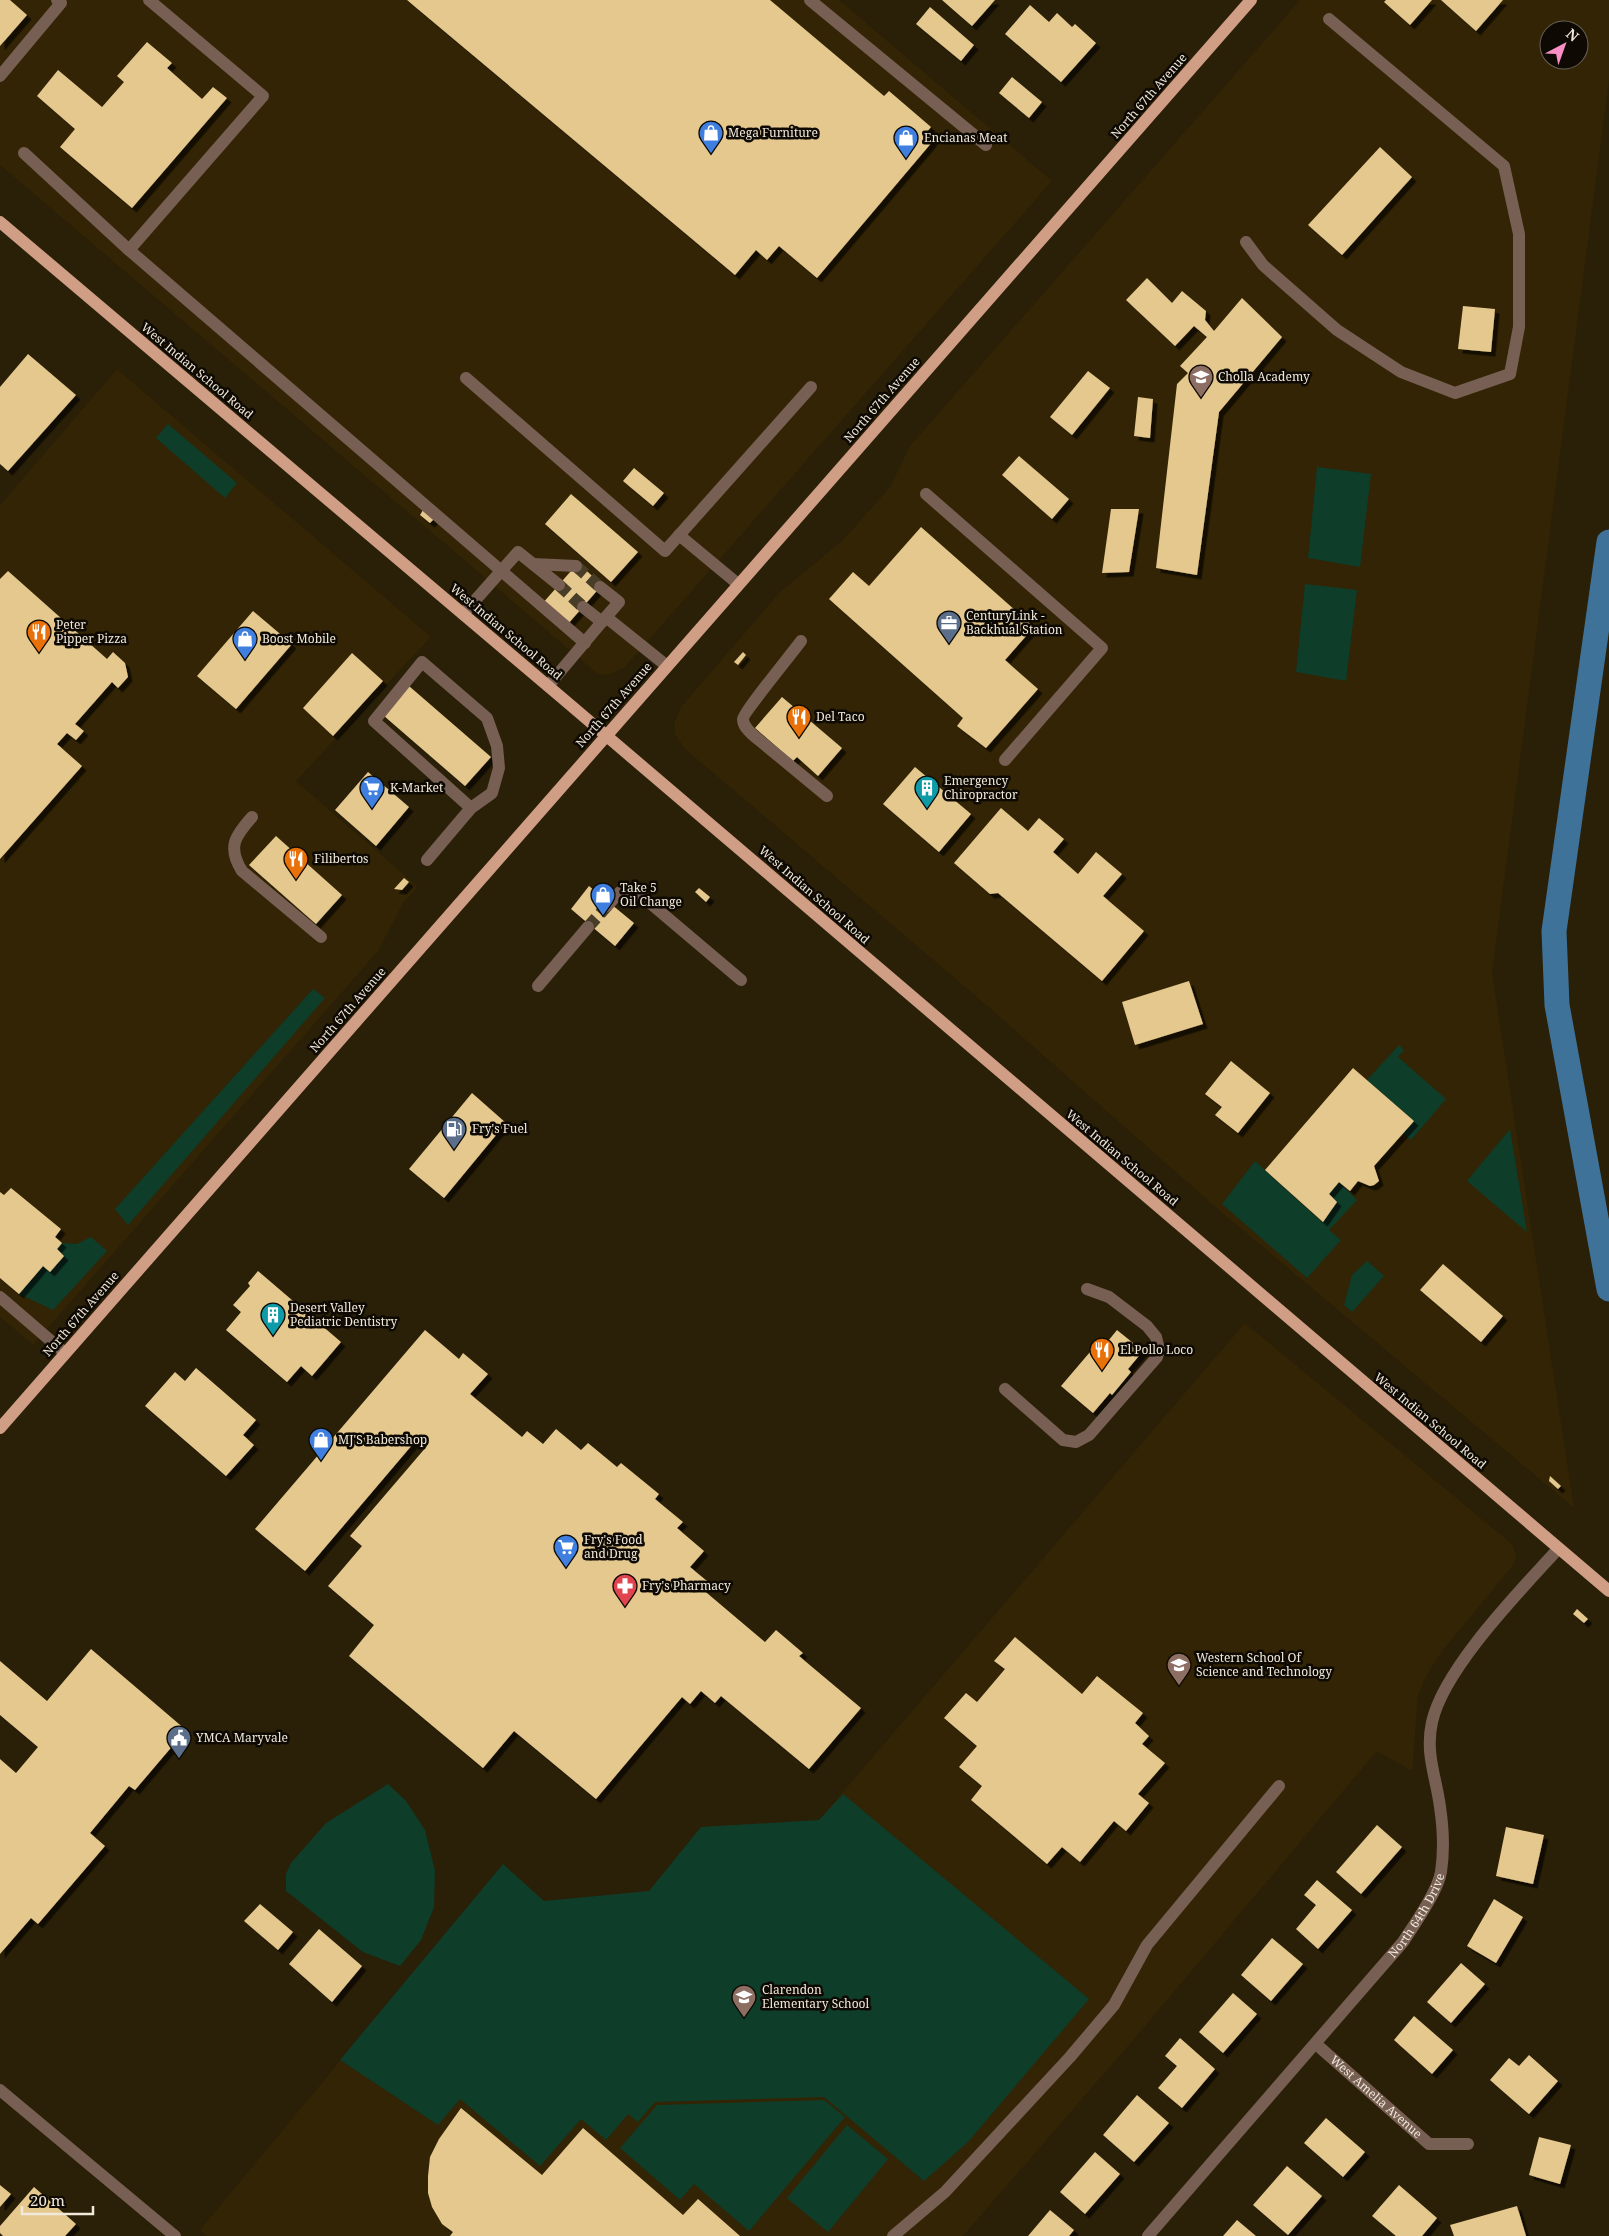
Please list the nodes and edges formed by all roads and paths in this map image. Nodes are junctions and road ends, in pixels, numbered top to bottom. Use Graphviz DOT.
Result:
graph roads {
  1 [pos="57,0"];
  2 [pos="150,0"];
  3 [pos="810,0"];
  4 [pos="1251,0"];
  5 [pos="1329,19"];
  6 [pos="0,76"];
  7 [pos="986,145"];
  8 [pos="24,153"];
  9 [pos="0,222"];
  10 [pos="1246,242"];
  11 [pos="129,250"];
  12 [pos="466,378"];
  13 [pos="811,387"];
  14 [pos="926,494"];
  15 [pos="679,535"];
  16 [pos="533,564"];
  17 [pos="576,566"];
  18 [pos="500,572"];
  19 [pos="738,584"];
  20 [pos="559,585"];
  21 [pos="600,587"];
  22 [pos="583,607"];
  23 [pos="463,614"];
  24 [pos="604,620"];
  25 [pos="801,640"];
  26 [pos="585,643"];
  27 [pos="667,666"];
  28 [pos="548,686"];
  29 [pos="606,736"];
  30 [pos="1005,760"];
  31 [pos="827,796"];
  32 [pos="471,808"];
  33 [pos="252,817"];
  34 [pos="427,860"];
  35 [pos="607,906"];
  36 [pos="588,927"];
  37 [pos="321,937"];
  38 [pos="741,980"];
  39 [pos="538,986"];
  40 [pos="1087,1289"];
  41 [pos="0,1297"];
  42 [pos="65,1353"];
  43 [pos="1005,1389"];
  44 [pos="0,1428"];
  45 [pos="1558,1549"];
  46 [pos="1609,1591"];
  47 [pos="1279,1786"];
  48 [pos="1316,2044"];
  49 [pos="0,2090"];
  50 [pos="1468,2144"];
  51 [pos="175,2236"];
  52 [pos="893,2236"];
  53 [pos="1148,2236"];
  1 -- 6 [label="street"];
  2 -- 11 [label="street"];
  3 -- 7 [label="street"];
  4 -- 19 [label="main road, North 67th Avenue"];
  5 -- 10 [label="street"];
  8 -- 11 [label="street"];
  9 -- 23 [label="main road, West Indian School Road"];
  11 -- 18 [label="street"];
  12 -- 15 [label="street"];
  13 -- 15 [label="street"];
  14 -- 30 [label="street"];
  15 -- 19 [label="street"];
  16 -- 17 [label="street"];
  16 -- 18 [label="street"];
  16 -- 20 [label="street"];
  18 -- 23 [label="street"];
  18 -- 26 [label="street"];
  19 -- 27 [label="main road, North 67th Avenue"];
  21 -- 24 [label="street"];
  22 -- 24 [label="street"];
  23 -- 28 [label="main road, West Indian School Road"];
  24 -- 26 [label="street"];
  24 -- 27 [label="street"];
  25 -- 31 [label="street"];
  26 -- 28 [label="street"];
  27 -- 29 [label="main road, North 67th Avenue"];
  28 -- 29 [label="main road, West Indian School Road"];
  29 -- 42 [label="main road, North 67th Avenue"];
  29 -- 45 [label="main road, West Indian School Road"];
  32 -- 32 [label="street"];
  32 -- 34 [label="street"];
  33 -- 37 [label="street"];
  35 -- 38 [label="street"];
  36 -- 39 [label="street"];
  40 -- 43 [label="street"];
  41 -- 42 [label="street"];
  42 -- 44 [label="main road, North 67th Avenue"];
  45 -- 46 [label="main road, West Indian School Road"];
  45 -- 48 [label="street, North 64th Drive"];
  47 -- 52 [label="street"];
  48 -- 50 [label="street, West Amelia Avenue"];
  48 -- 53 [label="street, North 64th Drive"];
  49 -- 51 [label="street"];
}
